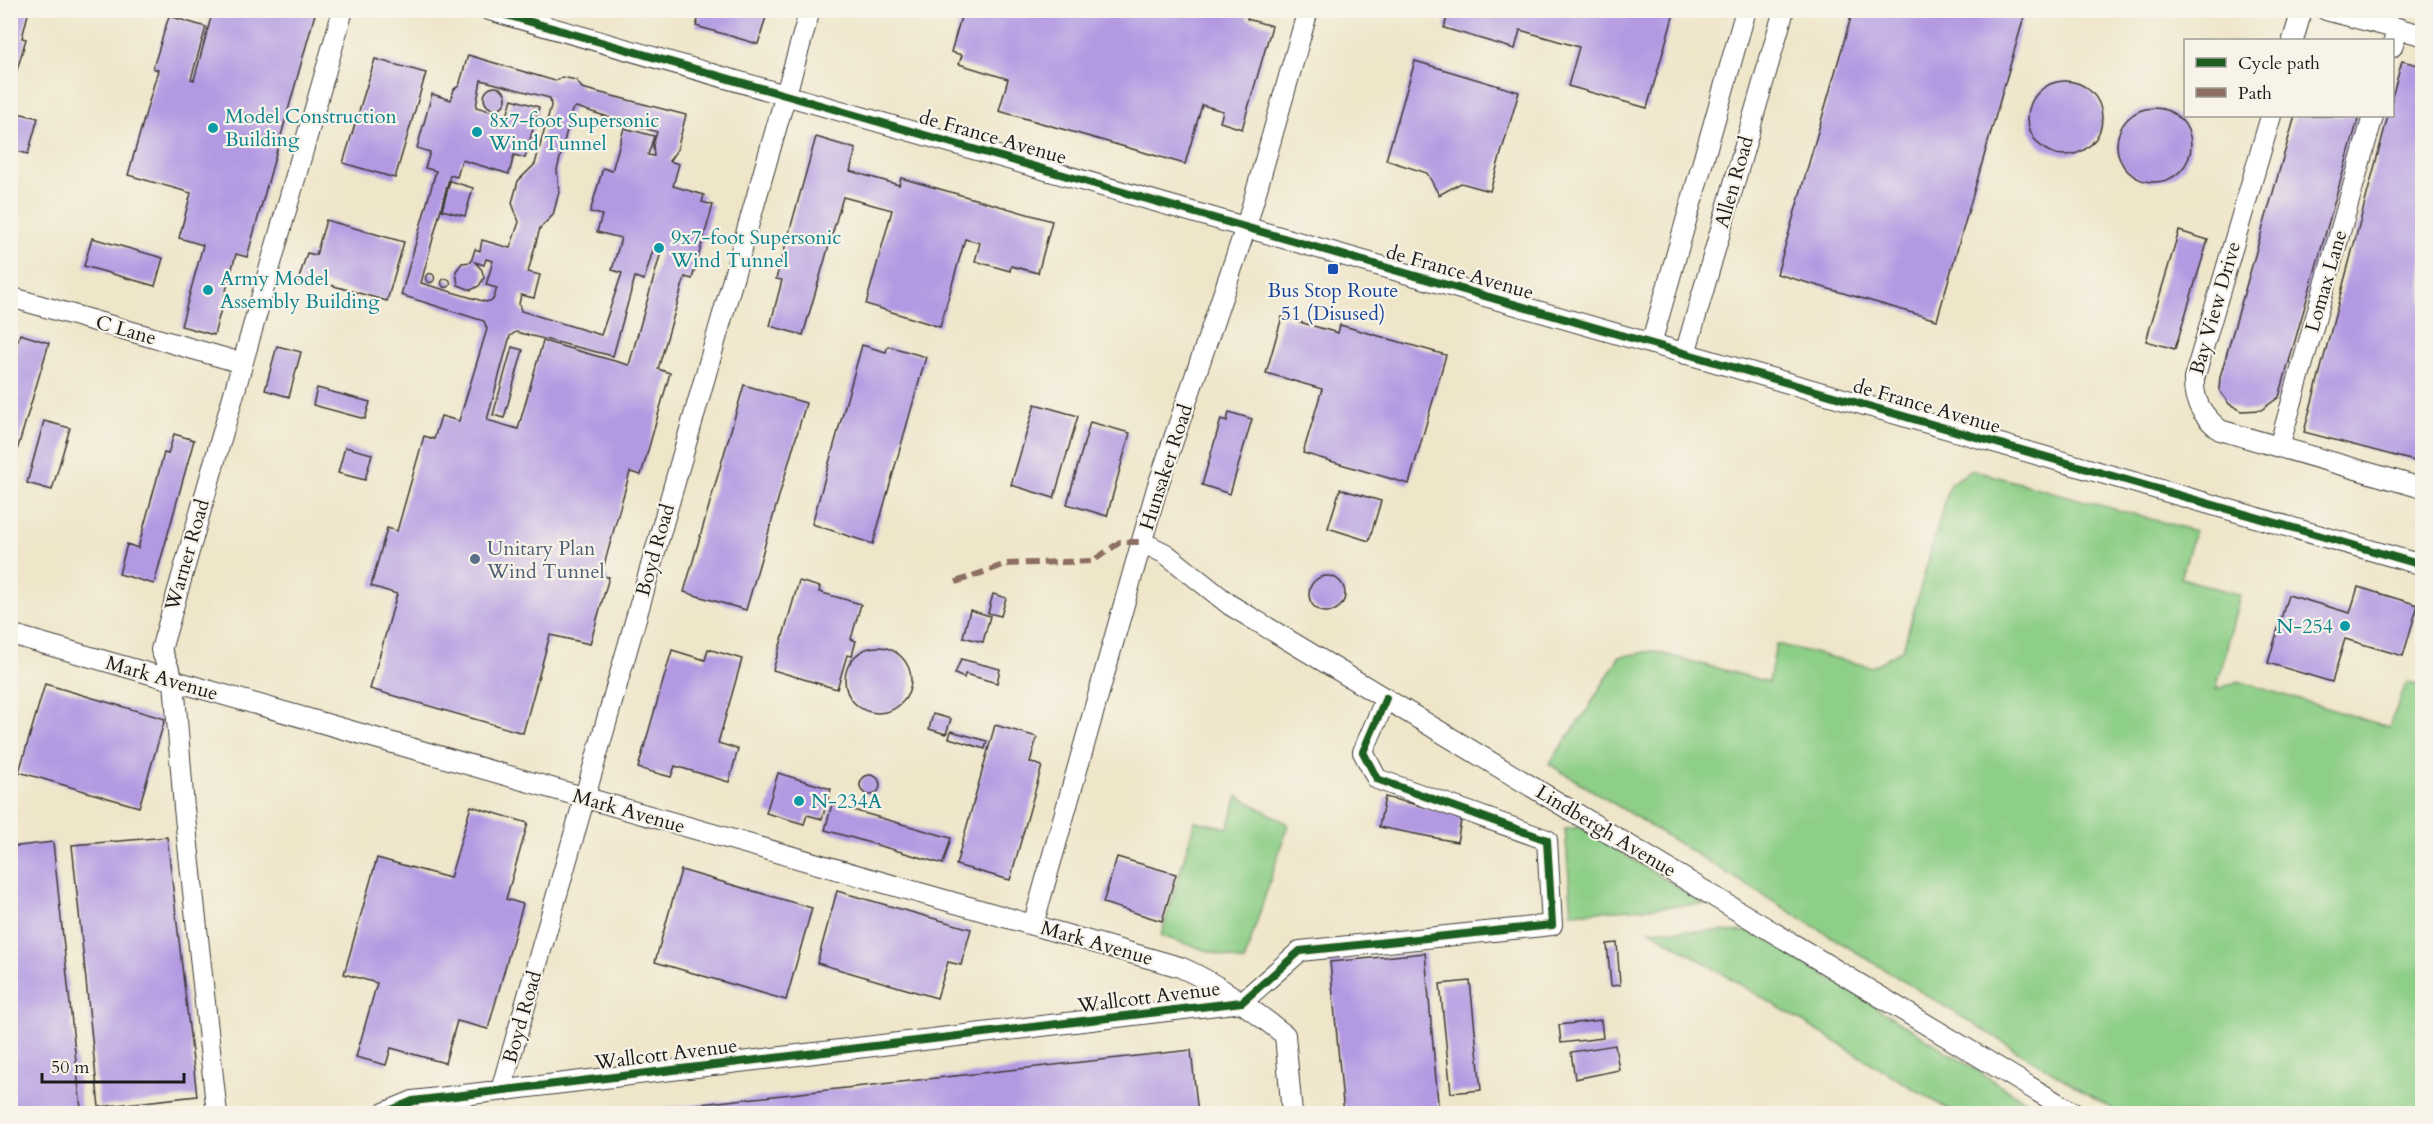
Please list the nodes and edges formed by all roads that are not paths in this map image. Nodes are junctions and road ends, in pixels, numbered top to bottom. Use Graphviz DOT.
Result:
graph roads {
  1 [pos="343,10"];
  2 [pos="489,10"];
  3 [pos="810,10"];
  4 [pos="1308,10"];
  5 [pos="1746,10"];
  6 [pos="1784,10"];
  7 [pos="2302,10"];
  8 [pos="2326,10"];
  9 [pos="2398,28"];
  10 [pos="2422,35"];
  11 [pos="2293,39"];
  12 [pos="2394,41"];
  13 [pos="786,94"];
  14 [pos="2271,117"];
  15 [pos="2373,117"];
  16 [pos="1246,227"];
  17 [pos="10,297"];
  18 [pos="1651,344"];
  19 [pos="1685,354"];
  20 [pos="242,363"];
  21 [pos="2278,447"];
  22 [pos="2422,488"];
  23 [pos="1142,542"];
  24 [pos="2422,565"];
  25 [pos="10,634"];
  26 [pos="174,681"];
  27 [pos="1386,698"];
  28 [pos="584,799"];
  29 [pos="1033,925"];
  30 [pos="1242,1002"];
  31 [pos="501,1090"];
  32 [pos="217,1113"];
  33 [pos="382,1113"];
  34 [pos="1292,1113"];
  35 [pos="2075,1113"];
  1 -- 20 [label="street, Warner Road"];
  2 -- 13 [label="street, de France Avenue"];
  3 -- 13 [label="street, Boyd Road"];
  4 -- 16 [label="street, Hunsaker Road"];
  5 -- 18 [label="street, Allen Road"];
  6 -- 19 [label="street, Allen Road"];
  7 -- 11 [label="street"];
  8 -- 9 [label="street"];
  9 -- 10 [label="street"];
  9 -- 12 [label="street"];
  13 -- 16 [label="street, de France Avenue"];
  13 -- 28 [label="street, Boyd Road"];
  14 -- 21 [label="street, Bay View Drive"];
  15 -- 21 [label="street, Lomax Lane"];
  16 -- 18 [label="street, de France Avenue"];
  16 -- 23 [label="street, Hunsaker Road"];
  17 -- 20 [label="street, C Lane"];
  18 -- 19 [label="street, de France Avenue"];
  19 -- 24 [label="street, de France Avenue"];
  20 -- 26 [label="street, Warner Road"];
  21 -- 22 [label="street, Bay View Drive"];
  23 -- 27 [label="street, Lindbergh Avenue"];
  23 -- 29 [label="street, Hunsaker Road"];
  25 -- 26 [label="street, Mark Avenue"];
  26 -- 28 [label="street, Mark Avenue"];
  26 -- 32 [label="street, Warner Road"];
  27 -- 30 [label="street, Wallcott Avenue"];
  27 -- 35 [label="street, Lindbergh Avenue"];
  28 -- 29 [label="street, Mark Avenue"];
  28 -- 31 [label="street, Boyd Road"];
  29 -- 30 [label="street, Mark Avenue"];
  30 -- 31 [label="street, Wallcott Avenue"];
  30 -- 34 [label="street, Mark Avenue"];
  31 -- 33 [label="street, Wallcott Avenue"];
}
